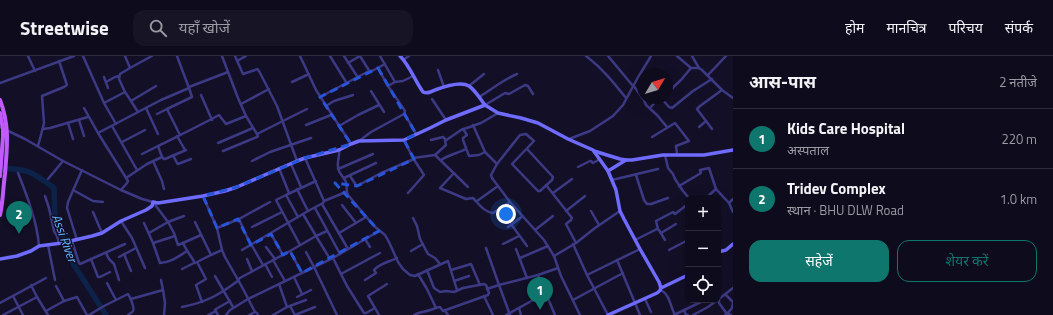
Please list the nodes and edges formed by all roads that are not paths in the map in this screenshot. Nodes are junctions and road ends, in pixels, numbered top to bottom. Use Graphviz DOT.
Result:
graph roads {
  1 [pos="28,56"];
  2 [pos="74,56"];
  3 [pos="83,56"];
  4 [pos="125,56"];
  5 [pos="152,56"];
  6 [pos="177,56"];
  7 [pos="222,56"];
  8 [pos="236,56"];
  9 [pos="246,56"];
  10 [pos="300,56"];
  11 [pos="330,56"];
  12 [pos="344,56"];
  13 [pos="360,56"];
  14 [pos="380,56"];
  15 [pos="400,56"];
  16 [pos="409,56"];
  17 [pos="586,56"];
  18 [pos="608,56"];
  19 [pos="651,56"];
  20 [pos="677,56"];
  21 [pos="692,56"];
  22 [pos="726,56"];
  23 [pos="403,60"];
  24 [pos="59,61"];
  25 [pos="237,61"];
  26 [pos="348,63"];
  27 [pos="385,64"];
  28 [pos="130,68"];
  29 [pos="378,68"];
  30 [pos="645,68"];
  31 [pos="691,68"];
  32 [pos="699,68"];
  33 [pos="438,70"];
  34 [pos="35,71"];
  35 [pos="369,71"];
  36 [pos="228,72"];
  37 [pos="309,74"];
  38 [pos="484,74"];
  39 [pos="517,74"];
  40 [pos="708,75"];
  41 [pos="119,76"];
  42 [pos="357,76"];
  43 [pos="413,76"];
  44 [pos="104,77"];
  45 [pos="712,79"];
  46 [pos="637,81"];
  47 [pos="106,82"];
  48 [pos="292,82"];
  49 [pos="346,82"];
  50 [pos="395,82"];
  51 [pos="0,83"];
  52 [pos="156,86"];
  53 [pos="388,86"];
  54 [pos="469,86"];
  55 [pos="633,86"];
  56 [pos="189,87"];
  57 [pos="444,87"];
  58 [pos="108,88"];
  59 [pos="673,88"];
  60 [pos="269,89"];
  61 [pos="722,90"];
  62 [pos="125,92"];
  63 [pos="371,92"];
  64 [pos="533,94"];
  65 [pos="201,95"];
  66 [pos="353,95"];
  67 [pos="479,97"];
  68 [pos="320,98"];
  69 [pos="626,98"];
  70 [pos="733,98"];
  71 [pos="432,99"];
  72 [pos="0,100"];
  73 [pos="131,101"];
  74 [pos="104,103"];
  75 [pos="241,104"];
  76 [pos="653,104"];
  77 [pos="666,104"];
  78 [pos="379,105"];
  79 [pos="485,105"];
  80 [pos="326,106"];
  81 [pos="84,108"];
  82 [pos="146,108"];
  83 [pos="649,108"];
  84 [pos="167,109"];
  85 [pos="307,109"];
  86 [pos="0,112"];
  87 [pos="138,112"];
  88 [pos="384,112"];
  89 [pos="498,113"];
  90 [pos="157,114"];
  91 [pos="404,114"];
  92 [pos="331,115"];
  93 [pos="246,116"];
  94 [pos="88,117"];
  95 [pos="79,120"];
  96 [pos="212,120"];
  97 [pos="446,120"];
  98 [pos="283,122"];
  99 [pos="706,122"];
  100 [pos="68,123"];
  101 [pos="116,124"];
  102 [pos="306,125"];
  103 [pos="112,126"];
  104 [pos="338,126"];
  105 [pos="473,126"];
  106 [pos="668,127"];
  107 [pos="699,127"];
  108 [pos="1,128"];
  109 [pos="253,128"];
  110 [pos="43,129"];
  111 [pos="463,129"];
  112 [pos="712,129"];
  113 [pos="145,130"];
  114 [pos="7,131"];
  115 [pos="98,133"];
  116 [pos="158,134"];
  117 [pos="257,134"];
  118 [pos="416,134"];
  119 [pos="179,135"];
  120 [pos="84,136"];
  121 [pos="2,137"];
  122 [pos="652,137"];
  123 [pos="311,138"];
  124 [pos="73,139"];
  125 [pos="404,140"];
  126 [pos="431,140"];
  127 [pos="446,140"];
  128 [pos="568,140"];
  129 [pos="359,141"];
  130 [pos="122,142"];
  131 [pos="218,143"];
  132 [pos="351,144"];
  133 [pos="292,145"];
  134 [pos="38,146"];
  135 [pos="158,146"];
  136 [pos="527,148"];
  137 [pos="466,149"];
  138 [pos="339,150"];
  139 [pos="593,150"];
  140 [pos="733,150"];
  141 [pos="223,151"];
  142 [pos="485,152"];
  143 [pos="142,154"];
  144 [pos="373,154"];
  145 [pos="677,154"];
  146 [pos="173,155"];
  147 [pos="435,155"];
  148 [pos="666,155"];
  149 [pos="1,156"];
  150 [pos="162,156"];
  151 [pos="305,158"];
  152 [pos="191,159"];
  153 [pos="414,159"];
  154 [pos="600,159"];
  155 [pos="441,160"];
  156 [pos="626,160"];
  157 [pos="1,161"];
  158 [pos="63,161"];
  159 [pos="153,161"];
  160 [pos="252,161"];
  161 [pos="297,161"];
  162 [pos="291,163"];
  163 [pos="376,163"];
  164 [pos="497,164"];
  165 [pos="578,167"];
  166 [pos="279,168"];
  167 [pos="338,169"];
  168 [pos="658,169"];
  169 [pos="82,170"];
  170 [pos="137,170"];
  171 [pos="608,171"];
  172 [pos="18,173"];
  173 [pos="454,173"];
  174 [pos="0,175"];
  175 [pos="636,175"];
  176 [pos="350,176"];
  177 [pos="126,178"];
  178 [pos="344,178"];
  179 [pos="48,179"];
  180 [pos="572,179"];
  181 [pos="612,180"];
  182 [pos="316,181"];
  183 [pos="546,185"];
  184 [pos="498,186"];
  185 [pos="679,186"];
  186 [pos="301,187"];
  187 [pos="468,187"];
  188 [pos="164,189"];
  189 [pos="297,189"];
  190 [pos="73,190"];
  191 [pos="121,190"];
  192 [pos="716,190"];
  193 [pos="346,192"];
  194 [pos="290,193"];
  195 [pos="408,193"];
  196 [pos="553,193"];
  197 [pos="286,195"];
  198 [pos="686,195"];
  199 [pos="710,195"];
  200 [pos="44,196"];
  201 [pos="202,196"];
  202 [pos="585,196"];
  203 [pos="668,198"];
  204 [pos="733,199"];
  205 [pos="103,202"];
  206 [pos="153,202"];
  207 [pos="270,202"];
  208 [pos="323,202"];
  209 [pos="477,202"];
  210 [pos="510,202"];
  211 [pos="729,202"];
  212 [pos="342,205"];
  213 [pos="685,206"];
  214 [pos="315,208"];
  215 [pos="308,211"];
  216 [pos="566,211"];
  217 [pos="591,211"];
  218 [pos="620,211"];
  219 [pos="93,212"];
  220 [pos="282,212"];
  221 [pos="733,212"];
  222 [pos="303,214"];
  223 [pos="0,215"];
  224 [pos="184,216"];
  225 [pos="522,216"];
  226 [pos="553,216"];
  227 [pos="298,217"];
  228 [pos="366,217"];
  229 [pos="413,218"];
  230 [pos="239,219"];
  231 [pos="121,222"];
  232 [pos="168,222"];
  233 [pos="195,222"];
  234 [pos="144,223"];
  235 [pos="356,223"];
  236 [pos="288,224"];
  237 [pos="676,224"];
  238 [pos="599,225"];
  239 [pos="217,228"];
  240 [pos="252,228"];
  241 [pos="658,229"];
  242 [pos="535,230"];
  243 [pos="327,231"];
  244 [pos="379,231"];
  245 [pos="102,233"];
  246 [pos="149,233"];
  247 [pos="339,233"];
  248 [pos="661,233"];
  249 [pos="271,234"];
  250 [pos="202,235"];
  251 [pos="176,236"];
  252 [pos="316,236"];
  253 [pos="520,236"];
  254 [pos="365,239"];
  255 [pos="77,240"];
  256 [pos="635,240"];
  257 [pos="665,240"];
  258 [pos="70,242"];
  259 [pos="685,242"];
  260 [pos="60,243"];
  261 [pos="153,243"];
  262 [pos="183,243"];
  263 [pos="125,244"];
  264 [pos="423,244"];
  265 [pos="503,244"];
  266 [pos="574,244"];
  267 [pos="733,244"];
  268 [pos="48,245"];
  269 [pos="251,245"];
  270 [pos="300,245"];
  271 [pos="39,246"];
  272 [pos="527,246"];
  273 [pos="548,246"];
  274 [pos="266,247"];
  275 [pos="370,247"];
  276 [pos="136,248"];
  277 [pos="486,248"];
  278 [pos="348,249"];
  279 [pos="516,249"];
  280 [pos="640,249"];
  281 [pos="222,250"];
  282 [pos="242,250"];
  283 [pos="669,250"];
  284 [pos="187,251"];
  285 [pos="290,251"];
  286 [pos="410,251"];
  287 [pos="721,251"];
  288 [pos="306,252"];
  289 [pos="106,253"];
  290 [pos="380,253"];
  291 [pos="124,254"];
  292 [pos="340,254"];
  293 [pos="211,255"];
  294 [pos="283,255"];
  295 [pos="554,256"];
  296 [pos="119,257"];
  297 [pos="332,258"];
  298 [pos="397,258"];
  299 [pos="520,258"];
  300 [pos="0,259"];
  301 [pos="247,259"];
  302 [pos="91,260"];
  303 [pos="274,260"];
  304 [pos="617,260"];
  305 [pos="196,262"];
  306 [pos="440,264"];
  307 [pos="264,265"];
  308 [pos="314,267"];
  309 [pos="145,268"];
  310 [pos="558,268"];
  311 [pos="182,269"];
  312 [pos="427,270"];
  313 [pos="451,270"];
  314 [pos="131,271"];
  315 [pos="252,271"];
  316 [pos="110,272"];
  317 [pos="302,273"];
  318 [pos="623,273"];
  319 [pos="341,274"];
  320 [pos="418,274"];
  321 [pos="538,275"];
  322 [pos="587,275"];
  323 [pos="215,276"];
  324 [pos="469,276"];
  325 [pos="272,277"];
  326 [pos="294,277"];
  327 [pos="685,277"];
  328 [pos="46,278"];
  329 [pos="527,278"];
  330 [pos="238,279"];
  331 [pos="55,280"];
  332 [pos="119,280"];
  333 [pos="161,280"];
  334 [pos="365,280"];
  335 [pos="285,281"];
  336 [pos="454,281"];
  337 [pos="107,283"];
  338 [pos="279,284"];
  339 [pos="386,284"];
  340 [pos="31,285"];
  341 [pos="480,285"];
  342 [pos="499,285"];
  343 [pos="56,286"];
  344 [pos="733,288"];
  345 [pos="487,289"];
  346 [pos="594,289"];
  347 [pos="661,289"];
  348 [pos="164,290"];
  349 [pos="311,290"];
  350 [pos="457,290"];
  351 [pos="224,291"];
  352 [pos="546,293"];
  353 [pos="302,294"];
  354 [pos="725,294"];
  355 [pos="13,296"];
  356 [pos="37,296"];
  357 [pos="484,296"];
  358 [pos="297,297"];
  359 [pos="721,297"];
  360 [pos="131,299"];
  361 [pos="248,299"];
  362 [pos="646,299"];
  363 [pos="116,300"];
  364 [pos="306,300"];
  365 [pos="573,300"];
  366 [pos="64,301"];
  367 [pos="230,301"];
  368 [pos="202,302"];
  369 [pos="0,303"];
  370 [pos="636,303"];
  371 [pos="699,303"];
  372 [pos="713,303"];
  373 [pos="719,303"];
  374 [pos="733,303"];
  375 [pos="18,306"];
  376 [pos="289,306"];
  377 [pos="234,307"];
  378 [pos="315,307"];
  379 [pos="182,308"];
  380 [pos="375,308"];
  381 [pos="436,308"];
  382 [pos="519,308"];
  383 [pos="684,310"];
  384 [pos="46,311"];
  385 [pos="216,311"];
  386 [pos="445,311"];
  387 [pos="255,312"];
  388 [pos="651,312"];
  389 [pos="294,314"];
  390 [pos="510,314"];
  391 [pos="555,314"];
  392 [pos="615,314"];
  393 [pos="3,315"];
  394 [pos="23,315"];
  395 [pos="48,315"];
  396 [pos="88,315"];
  397 [pos="128,315"];
  398 [pos="164,315"];
  399 [pos="208,315"];
  400 [pos="218,315"];
  401 [pos="226,315"];
  402 [pos="249,315"];
  403 [pos="258,315"];
  404 [pos="273,315"];
  405 [pos="337,315"];
  406 [pos="379,315"];
  407 [pos="414,315"];
  408 [pos="448,315"];
  409 [pos="493,315"];
  410 [pos="506,315"];
  411 [pos="521,315"];
  412 [pos="550,315"];
  413 [pos="580,315"];
  414 [pos="608,315"];
  415 [pos="640,315"];
  416 [pos="675,315"];
  417 [pos="688,315"];
  418 [pos="693,315"];
  419 [pos="726,315"];
  420 [pos="731,315"];
  1 -- 34 [label="street"];
  2 -- 24 [label="street"];
  3 -- 74 [label="street"];
  4 -- 28 [label="street"];
  5 -- 28 [label="street"];
  6 -- 56 [label="street"];
  7 -- 36 [label="street"];
  8 -- 25 [label="street"];
  9 -- 25 [label="street"];
  10 -- 37 [label="street"];
  11 -- 49 [label="street"];
  12 -- 26 [label="street"];
  13 -- 26 [label="street"];
  13 -- 35 [label="street"];
  14 -- 27 [label="street"];
  15 -- 23 [label="street"];
  16 -- 23 [label="street"];
  17 -- 69 [label="street"];
  18 -- 55 [label="street"];
  19 -- 30 [label="street"];
  20 -- 31 [label="street"];
  21 -- 32 [label="street"];
  22 -- 40 [label="street"];
  23 -- 43 [label="street"];
  24 -- 34 [label="street"];
  24 -- 110 [label="street"];
  25 -- 60 [label="street"];
  26 -- 42 [label="street"];
  27 -- 29 [label="street"];
  27 -- 50 [label="street"];
  28 -- 41 [label="street"];
  29 -- 35 [label="street"];
  29 -- 53 [label="street"];
  31 -- 32 [label="street"];
  31 -- 59 [label="street"];
  32 -- 40 [label="street"];
  33 -- 57 [label="street"];
  34 -- 51 [label="street"];
  35 -- 42 [label="street"];
  36 -- 56 [label="street"];
  36 -- 75 [label="street"];
  37 -- 48 [label="street"];
  37 -- 68 [label="street"];
  38 -- 54 [label="street"];
  39 -- 67 [label="street"];
  40 -- 45 [label="street"];
  41 -- 47 [label="street"];
  41 -- 62 [label="street"];
  42 -- 49 [label="street"];
  43 -- 50 [label="street"];
  43 -- 57 [label="street"];
  44 -- 47 [label="street"];
  45 -- 61 [label="street"];
  45 -- 77 [label="street"];
  46 -- 55 [label="street"];
  47 -- 58 [label="street"];
  49 -- 68 [label="street"];
  50 -- 53 [label="street"];
  52 -- 73 [label="street"];
  53 -- 91 [label="street"];
  54 -- 57 [label="street"];
  54 -- 67 [label="street"];
  55 -- 69 [label="street"];
  55 -- 83 [label="street"];
  56 -- 82 [label="street"];
  56 -- 84 [label="street"];
  60 -- 75 [label="street"];
  60 -- 98 [label="street"];
  61 -- 70 [label="street"];
  61 -- 99 [label="street"];
  62 -- 73 [label="street"];
  62 -- 74 [label="street"];
  63 -- 78 [label="street"];
  64 -- 79 [label="street"];
  65 -- 96 [label="street"];
  66 -- 80 [label="street"];
  67 -- 79 [label="street"];
  68 -- 80 [label="street"];
  69 -- 128 [label="street"];
  71 -- 97 [label="street"];
  72 -- 114 [label="main road"];
  73 -- 87 [label="street"];
  74 -- 101 [label="street"];
  75 -- 93 [label="street"];
  76 -- 83 [label="street"];
  78 -- 88 [label="street"];
  78 -- 104 [label="street"];
  79 -- 89 [label="street"];
  79 -- 97 [label="street"];
  80 -- 92 [label="street"];
  81 -- 94 [label="street"];
  82 -- 87 [label="street"];
  82 -- 116 [label="street"];
  83 -- 106 [label="street"];
  84 -- 90 [label="street"];
  84 -- 119 [label="street"];
  85 -- 98 [label="street"];
  86 -- 108 [label="main road"];
  87 -- 101 [label="street"];
  89 -- 105 [label="street"];
  89 -- 128 [label="street"];
  91 -- 118 [label="street"];
  91 -- 129 [label="street"];
  92 -- 102 [label="street"];
  92 -- 104 [label="street"];
  93 -- 96 [label="street"];
  93 -- 109 [label="street"];
  94 -- 95 [label="street"];
  94 -- 115 [label="street"];
  95 -- 100 [label="street"];
  95 -- 120 [label="street"];
  96 -- 119 [label="street"];
  97 -- 118 [label="street"];
  98 -- 117 [label="street"];
  98 -- 133 [label="street"];
  99 -- 107 [label="street"];
  99 -- 112 [label="street"];
  100 -- 110 [label="street"];
  100 -- 124 [label="street"];
  101 -- 103 [label="street"];
  103 -- 115 [label="street"];
  103 -- 130 [label="street"];
  104 -- 132 [label="street"];
  105 -- 111 [label="street"];
  105 -- 142 [label="street"];
  106 -- 122 [label="street"];
  106 -- 145 [label="street"];
  108 -- 114 [label="street"];
  108 -- 121 [label="main road"];
  109 -- 117 [label="street"];
  109 -- 131 [label="street"];
  110 -- 134 [label="street"];
  111 -- 127 [label="street"];
  111 -- 137 [label="street"];
  113 -- 130 [label="street"];
  114 -- 134 [label="street"];
  114 -- 223 [label="main road"];
  115 -- 177 [label="street"];
  117 -- 141 [label="street"];
  118 -- 125 [label="street"];
  119 -- 135 [label="street"];
  119 -- 146 [label="street"];
  121 -- 149 [label="main road"];
  123 -- 133 [label="street"];
  125 -- 129 [label="street"];
  125 -- 153 [label="street"];
  126 -- 127 [label="street"];
  127 -- 147 [label="street"];
  128 -- 139 [label="street"];
  129 -- 132 [label="street"];
  130 -- 170 [label="street"];
  132 -- 138 [label="street"];
  133 -- 160 [label="street"];
  133 -- 161 [label="street"];
  134 -- 158 [label="street"];
  135 -- 143 [label="street"];
  135 -- 150 [label="street"];
  136 -- 164 [label="street"];
  136 -- 183 [label="street"];
  136 -- 183 [label="street"];
  137 -- 142 [label="street"];
  137 -- 155 [label="street"];
  138 -- 151 [label="street"];
  138 -- 167 [label="street"];
  139 -- 154 [label="street"];
  139 -- 156 [label="street"];
  140 -- 145 [label="street"];
  142 -- 164 [label="street"];
  144 -- 167 [label="street"];
  145 -- 148 [label="street"];
  146 -- 150 [label="street"];
  146 -- 152 [label="street"];
  147 -- 153 [label="street"];
  147 -- 155 [label="street"];
  148 -- 156 [label="street"];
  148 -- 185 [label="street"];
  149 -- 157 [label="main road"];
  150 -- 159 [label="street"];
  151 -- 161 [label="street"];
  151 -- 182 [label="street"];
  153 -- 176 [label="street"];
  153 -- 195 [label="street"];
  154 -- 165 [label="street"];
  154 -- 171 [label="street"];
  155 -- 173 [label="street"];
  156 -- 171 [label="street"];
  157 -- 174 [label="main road"];
  158 -- 169 [label="street"];
  158 -- 179 [label="street"];
  159 -- 170 [label="street"];
  159 -- 188 [label="street"];
  161 -- 162 [label="street"];
  162 -- 166 [label="street"];
  162 -- 186 [label="street"];
  163 -- 176 [label="street"];
  164 -- 184 [label="street"];
  166 -- 194 [label="street"];
  166 -- 201 [label="street"];
  167 -- 178 [label="street"];
  168 -- 175 [label="street"];
  169 -- 190 [label="street"];
  169 -- 191 [label="street"];
  170 -- 177 [label="street"];
  171 -- 181 [label="street"];
  172 -- 271 [label="street"];
  173 -- 187 [label="street"];
  173 -- 209 [label="street"];
  175 -- 181 [label="street"];
  175 -- 203 [label="street"];
  176 -- 178 [label="street"];
  177 -- 191 [label="street"];
  178 -- 193 [label="street"];
  180 -- 196 [label="street"];
  181 -- 218 [label="street"];
  182 -- 186 [label="street"];
  182 -- 208 [label="street"];
  183 -- 196 [label="street"];
  184 -- 209 [label="street"];
  184 -- 210 [label="street"];
  185 -- 192 [label="street"];
  185 -- 198 [label="street"];
  186 -- 189 [label="street"];
  189 -- 194 [label="street"];
  189 -- 215 [label="street"];
  190 -- 205 [label="street"];
  190 -- 255 [label="street"];
  191 -- 206 [label="street"];
  192 -- 199 [label="street"];
  192 -- 211 [label="street"];
  193 -- 208 [label="street"];
  193 -- 228 [label="street"];
  194 -- 197 [label="street"];
  196 -- 216 [label="street"];
  197 -- 220 [label="street"];
  197 -- 227 [label="street"];
  200 -- 260 [label="street"];
  201 -- 206 [label="street"];
  201 -- 239 [label="street"];
  202 -- 216 [label="street"];
  204 -- 211 [label="street"];
  206 -- 231 [label="street"];
  206 -- 232 [label="street"];
  207 -- 230 [label="street"];
  208 -- 214 [label="street"];
  208 -- 247 [label="street"];
  209 -- 210 [label="street"];
  210 -- 225 [label="street"];
  211 -- 221 [label="street"];
  212 -- 235 [label="street"];
  213 -- 241 [label="street"];
  214 -- 215 [label="street"];
  214 -- 243 [label="street"];
  215 -- 222 [label="street"];
  216 -- 266 [label="street"];
  217 -- 238 [label="street"];
  218 -- 238 [label="street"];
  218 -- 256 [label="street"];
  219 -- 245 [label="street"];
  220 -- 236 [label="street"];
  220 -- 240 [label="street"];
  222 -- 227 [label="street"];
  222 -- 252 [label="street"];
  224 -- 232 [label="street"];
  225 -- 242 [label="street"];
  225 -- 253 [label="street"];
  226 -- 242 [label="street"];
  227 -- 236 [label="street"];
  228 -- 235 [label="street"];
  228 -- 244 [label="street"];
  229 -- 264 [label="street"];
  230 -- 239 [label="street"];
  230 -- 269 [label="street"];
  231 -- 245 [label="street"];
  231 -- 276 [label="street"];
  232 -- 246 [label="street"];
  232 -- 251 [label="street"];
  233 -- 250 [label="street"];
  234 -- 246 [label="street"];
  235 -- 247 [label="street"];
  236 -- 249 [label="street"];
  236 -- 270 [label="street"];
  237 -- 248 [label="street"];
  238 -- 266 [label="street"];
  239 -- 281 [label="street"];
  241 -- 248 [label="street"];
  241 -- 256 [label="street"];
  242 -- 273 [label="street"];
  243 -- 252 [label="street"];
  243 -- 292 [label="street"];
  244 -- 254 [label="street"];
  244 -- 298 [label="street"];
  245 -- 255 [label="street"];
  246 -- 261 [label="street"];
  247 -- 278 [label="street"];
  248 -- 257 [label="street"];
  249 -- 269 [label="street"];
  249 -- 294 [label="street"];
  250 -- 262 [label="street"];
  250 -- 293 [label="street"];
  251 -- 261 [label="street"];
  251 -- 262 [label="street"];
  252 -- 270 [label="street"];
  252 -- 297 [label="street"];
  253 -- 265 [label="street"];
  253 -- 272 [label="street"];
  254 -- 275 [label="street"];
  254 -- 278 [label="street"];
  255 -- 258 [label="street"];
  256 -- 280 [label="street"];
  258 -- 260 [label="street"];
  258 -- 302 [label="street"];
  259 -- 283 [label="street"];
  260 -- 268 [label="street"];
  261 -- 284 [label="street"];
  262 -- 284 [label="street"];
  263 -- 289 [label="street"];
  264 -- 286 [label="street"];
  264 -- 306 [label="street"];
  266 -- 295 [label="street"];
  266 -- 322 [label="street"];
  267 -- 287 [label="street"];
  268 -- 271 [label="street"];
  268 -- 331 [label="street"];
  269 -- 282 [label="street"];
  269 -- 307 [label="street"];
  270 -- 285 [label="street"];
  271 -- 300 [label="street"];
  273 -- 295 [label="street"];
  273 -- 299 [label="street"];
  274 -- 303 [label="street"];
  276 -- 291 [label="street"];
  276 -- 309 [label="street"];
  277 -- 342 [label="street"];
  278 -- 292 [label="street"];
  279 -- 299 [label="street"];
  280 -- 304 [label="street"];
  280 -- 347 [label="street"];
  281 -- 293 [label="street"];
  281 -- 330 [label="street"];
  284 -- 305 [label="street"];
  285 -- 294 [label="street"];
  285 -- 317 [label="street"];
  288 -- 308 [label="street"];
  289 -- 302 [label="street"];
  289 -- 332 [label="street"];
  290 -- 319 [label="street"];
  291 -- 296 [label="street"];
  291 -- 314 [label="street"];
  292 -- 297 [label="street"];
  293 -- 305 [label="street"];
  294 -- 303 [label="street"];
  295 -- 310 [label="street"];
  297 -- 308 [label="street"];
  297 -- 319 [label="street"];
  298 -- 320 [label="street"];
  298 -- 334 [label="street"];
  299 -- 329 [label="street"];
  301 -- 315 [label="street"];
  302 -- 316 [label="street"];
  303 -- 307 [label="street"];
  303 -- 335 [label="street"];
  304 -- 318 [label="street"];
  304 -- 322 [label="street"];
  305 -- 311 [label="street"];
  305 -- 368 [label="street"];
  306 -- 312 [label="street"];
  306 -- 313 [label="street"];
  307 -- 315 [label="street"];
  307 -- 325 [label="street"];
  308 -- 317 [label="street"];
  308 -- 405 [label="street"];
  310 -- 321 [label="street"];
  310 -- 365 [label="street"];
  312 -- 320 [label="street"];
  312 -- 350 [label="street"];
  313 -- 336 [label="street"];
  313 -- 341 [label="street"];
  315 -- 330 [label="street"];
  317 -- 326 [label="street"];
  318 -- 346 [label="street"];
  318 -- 370 [label="street"];
  319 -- 380 [label="street"];
  320 -- 381 [label="street"];
  321 -- 329 [label="street"];
  321 -- 352 [label="street"];
  322 -- 346 [label="street"];
  323 -- 351 [label="street"];
  324 -- 336 [label="street"];
  326 -- 335 [label="street"];
  326 -- 353 [label="street"];
  327 -- 347 [label="street"];
  328 -- 340 [label="street"];
  329 -- 342 [label="street"];
  330 -- 351 [label="street"];
  330 -- 361 [label="street"];
  333 -- 348 [label="street"];
  335 -- 338 [label="street"];
  336 -- 350 [label="street"];
  337 -- 363 [label="street"];
  338 -- 361 [label="street"];
  338 -- 376 [label="street"];
  339 -- 380 [label="street"];
  340 -- 355 [label="street"];
  340 -- 356 [label="street"];
  341 -- 345 [label="street"];
  341 -- 350 [label="street"];
  342 -- 345 [label="street"];
  342 -- 390 [label="street"];
  343 -- 366 [label="street"];
  344 -- 354 [label="street"];
  345 -- 357 [label="street"];
  346 -- 365 [label="street"];
  346 -- 414 [label="street"];
  347 -- 362 [label="street"];
  347 -- 416 [label="street"];
  348 -- 360 [label="street"];
  348 -- 398 [label="street"];
  349 -- 353 [label="street"];
  351 -- 367 [label="street"];
  351 -- 368 [label="street"];
  352 -- 382 [label="street"];
  352 -- 391 [label="street"];
  353 -- 358 [label="street"];
  354 -- 359 [label="street"];
  354 -- 374 [label="street"];
  355 -- 369 [label="street"];
  355 -- 375 [label="street"];
  356 -- 375 [label="street"];
  356 -- 384 [label="street"];
  357 -- 386 [label="street"];
  357 -- 409 [label="street"];
  360 -- 363 [label="street"];
  360 -- 397 [label="street"];
  361 -- 377 [label="street"];
  361 -- 387 [label="street"];
  362 -- 370 [label="street"];
  362 -- 388 [label="street"];
  363 -- 396 [label="street"];
  364 -- 376 [label="street"];
  365 -- 413 [label="street"];
  366 -- 384 [label="street"];
  366 -- 396 [label="street"];
  367 -- 377 [label="street"];
  367 -- 385 [label="street"];
  368 -- 379 [label="street"];
  370 -- 392 [label="street"];
  370 -- 415 [label="street"];
  371 -- 383 [label="street"];
  372 -- 418 [label="street"];
  373 -- 419 [label="street"];
  374 -- 419 [label="street"];
  375 -- 393 [label="street"];
  375 -- 394 [label="street"];
  376 -- 389 [label="street"];
  376 -- 404 [label="street"];
  377 -- 401 [label="street"];
  378 -- 389 [label="street"];
  380 -- 406 [label="street"];
  381 -- 386 [label="street"];
  381 -- 407 [label="street"];
  382 -- 390 [label="street"];
  382 -- 411 [label="street"];
  383 -- 416 [label="street"];
  383 -- 417 [label="street"];
  384 -- 395 [label="street"];
  385 -- 399 [label="street"];
  385 -- 400 [label="street"];
  386 -- 408 [label="street"];
  387 -- 402 [label="street"];
  387 -- 403 [label="street"];
  390 -- 410 [label="street"];
  391 -- 412 [label="street"];
  392 -- 414 [label="street"];
  419 -- 420 [label="street"];
}
